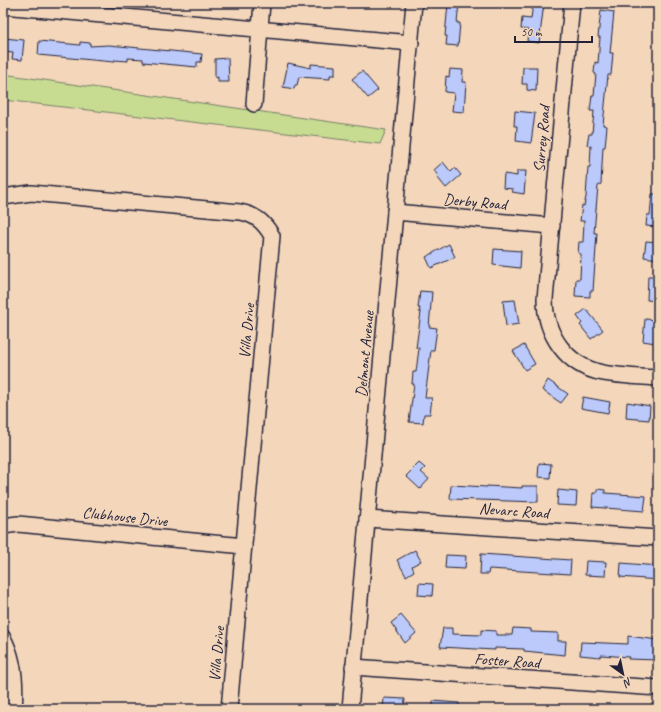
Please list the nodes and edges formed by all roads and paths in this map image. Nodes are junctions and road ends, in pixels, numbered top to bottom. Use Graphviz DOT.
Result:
graph roads {
  1 [pos="262,3"];
  2 [pos="414,3"];
  3 [pos="572,3"];
  4 [pos="3,6"];
  5 [pos="113,10"];
  6 [pos="260,30"];
  7 [pos="411,43"];
  8 [pos="254,104"];
  9 [pos="3,197"];
  10 [pos="395,212"];
  11 [pos="552,226"];
  12 [pos="658,378"];
  13 [pos="367,519"];
  14 [pos="3,526"];
  15 [pos="658,538"];
  16 [pos="244,546"];
  17 [pos="3,638"];
  18 [pos="354,667"];
  19 [pos="658,688"];
  20 [pos="14,709"];
  21 [pos="229,709"];
  22 [pos="350,709"];
  1 -- 6 [label="street"];
  2 -- 7 [label="street, Delmont Avenue"];
  3 -- 11 [label="street, Surrey Road"];
  4 -- 5 [label="street"];
  5 -- 6 [label="street"];
  6 -- 7 [label="street"];
  6 -- 8 [label="street"];
  7 -- 10 [label="street, Delmont Avenue"];
  9 -- 16 [label="street, Villa Drive"];
  10 -- 11 [label="street, Derby Road"];
  10 -- 13 [label="street, Delmont Avenue"];
  11 -- 12 [label="street, Surrey Road"];
  13 -- 15 [label="street, Nevarc Road"];
  13 -- 18 [label="street, Delmont Avenue"];
  14 -- 16 [label="street, Clubhouse Drive"];
  16 -- 21 [label="street, Villa Drive"];
  17 -- 20 [label="street"];
  18 -- 19 [label="street, Foster Road"];
  18 -- 22 [label="street, Delmont Avenue"];
}
